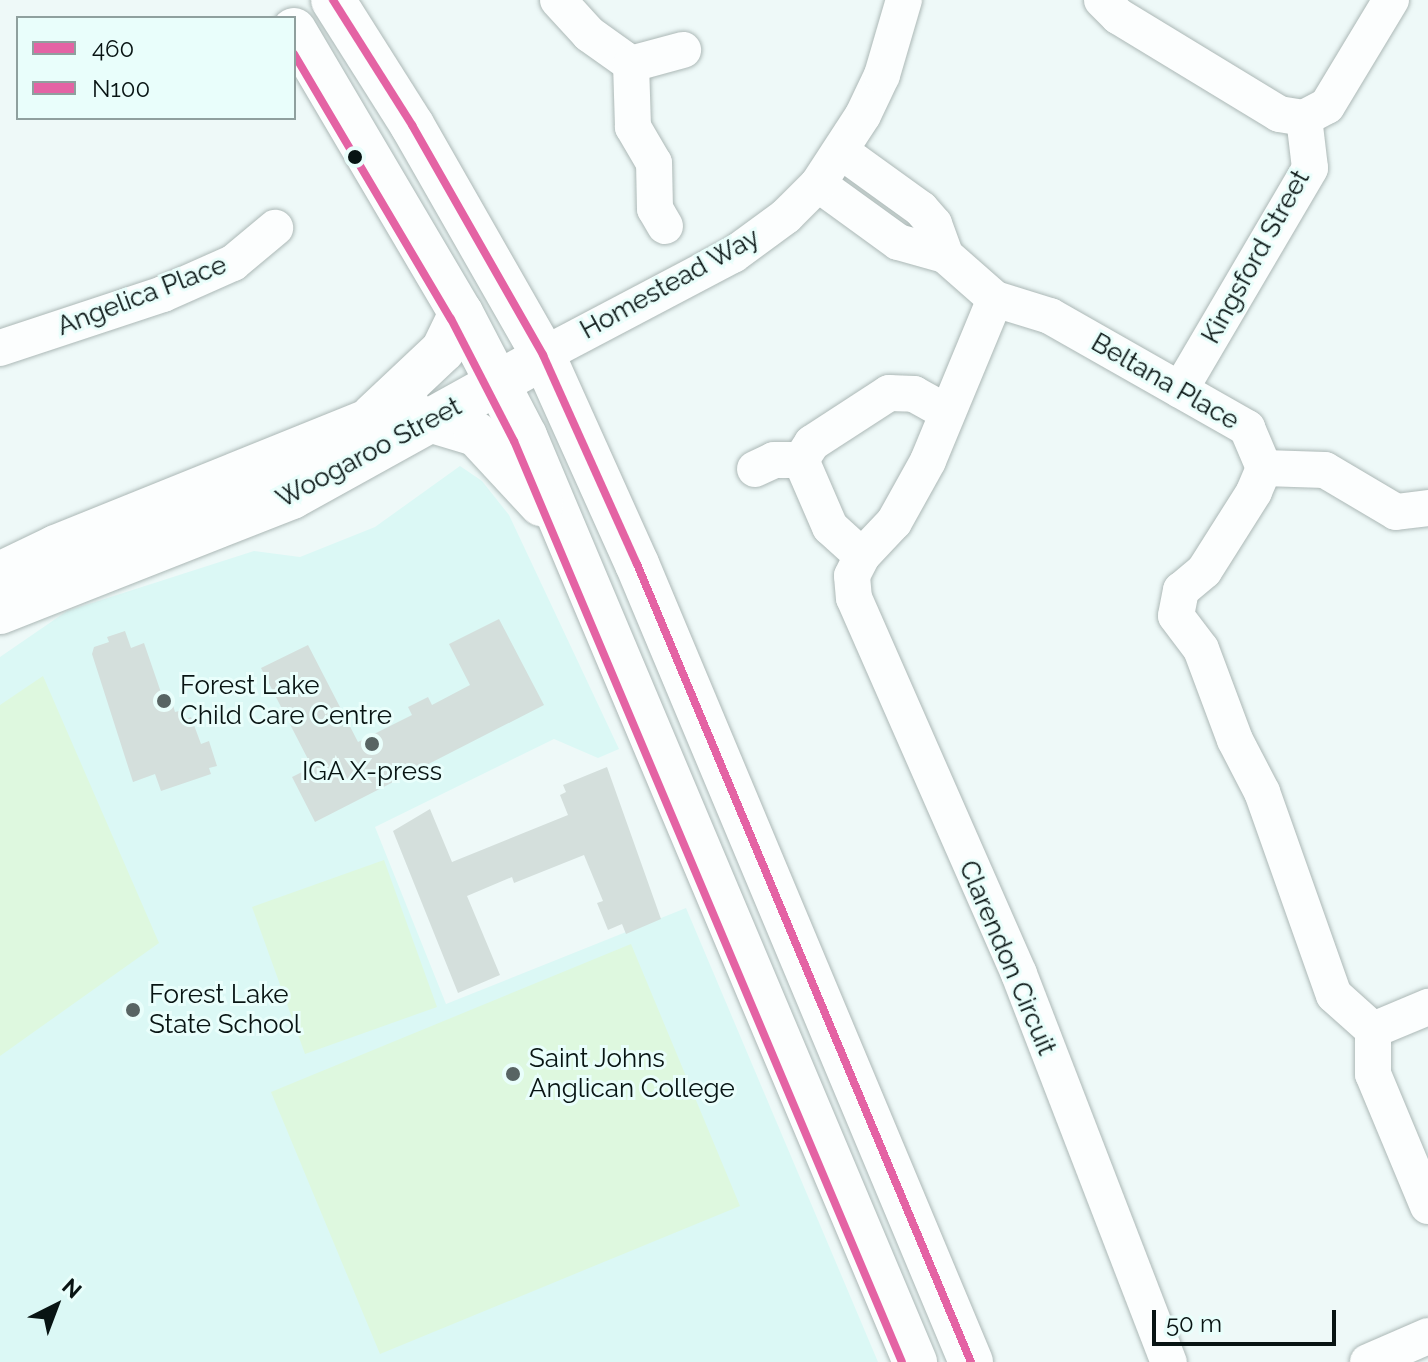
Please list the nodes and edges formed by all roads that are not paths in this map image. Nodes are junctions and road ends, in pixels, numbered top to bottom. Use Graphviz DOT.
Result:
graph roads {
  1 [pos="333,0"];
  2 [pos="558,0"];
  3 [pos="904,0"];
  4 [pos="1102,0"];
  5 [pos="1391,0"];
  6 [pos="296,33"];
  7 [pos="683,50"];
  8 [pos="631,64"];
  9 [pos="1304,118"];
  10 [pos="842,152"];
  11 [pos="818,184"];
  12 [pos="665,226"];
  13 [pos="275,228"];
  14 [pos="945,255"];
  15 [pos="995,299"];
  16 [pos="461,313"];
  17 [pos="0,348"];
  18 [pos="543,355"];
  19 [pos="495,375"];
  20 [pos="1180,390"];
  21 [pos="945,411"];
  22 [pos="432,421"];
  23 [pos="359,428"];
  24 [pos="801,460"];
  25 [pos="1264,468"];
  26 [pos="755,469"];
  27 [pos="1425,517"];
  28 [pos="572,540"];
  29 [pos="862,556"];
  30 [pos="0,574"];
  31 [pos="0,612"];
  32 [pos="1428,1007"];
  33 [pos="1373,1030"];
  34 [pos="1428,1206"];
  35 [pos="1428,1336"];
  36 [pos="915,1362"];
  37 [pos="971,1362"];
  38 [pos="1169,1362"];
  39 [pos="1368,1362"];
  1 -- 18 [label="main road"];
  2 -- 8 [label="street"];
  3 -- 10 [label="street, Homestead Way"];
  4 -- 9 [label="street"];
  5 -- 9 [label="street"];
  6 -- 16 [label="main road"];
  7 -- 8 [label="street"];
  8 -- 12 [label="street"];
  9 -- 20 [label="street, Kingsford Street"];
  10 -- 11 [label="street, Homestead Way"];
  10 -- 14 [label="street, Beltana Place"];
  11 -- 14 [label="street, Beltana Place"];
  11 -- 18 [label="street, Homestead Way"];
  13 -- 17 [label="street, Angelica Place"];
  14 -- 15 [label="street, Beltana Place"];
  15 -- 20 [label="street, Beltana Place"];
  15 -- 21 [label="street"];
  16 -- 19 [label="main road"];
  16 -- 23 [label="main road"];
  18 -- 19 [label="main road, Woogaroo Street"];
  18 -- 37 [label="main road"];
  19 -- 22 [label="main road, Woogaroo Street"];
  19 -- 23 [label="main road, Woogaroo Street"];
  19 -- 28 [label="main road"];
  20 -- 25 [label="street, Beltana Place"];
  21 -- 24 [label="street"];
  21 -- 29 [label="street"];
  22 -- 28 [label="main road"];
  22 -- 31 [label="main road, Woogaroo Street"];
  23 -- 30 [label="main road, Woogaroo Street"];
  24 -- 26 [label="street"];
  24 -- 29 [label="street"];
  25 -- 27 [label="street"];
  25 -- 33 [label="street"];
  28 -- 36 [label="main road"];
  29 -- 38 [label="street, Clarendon Circuit"];
  32 -- 33 [label="street"];
  33 -- 34 [label="street"];
  35 -- 39 [label="street"];
}
